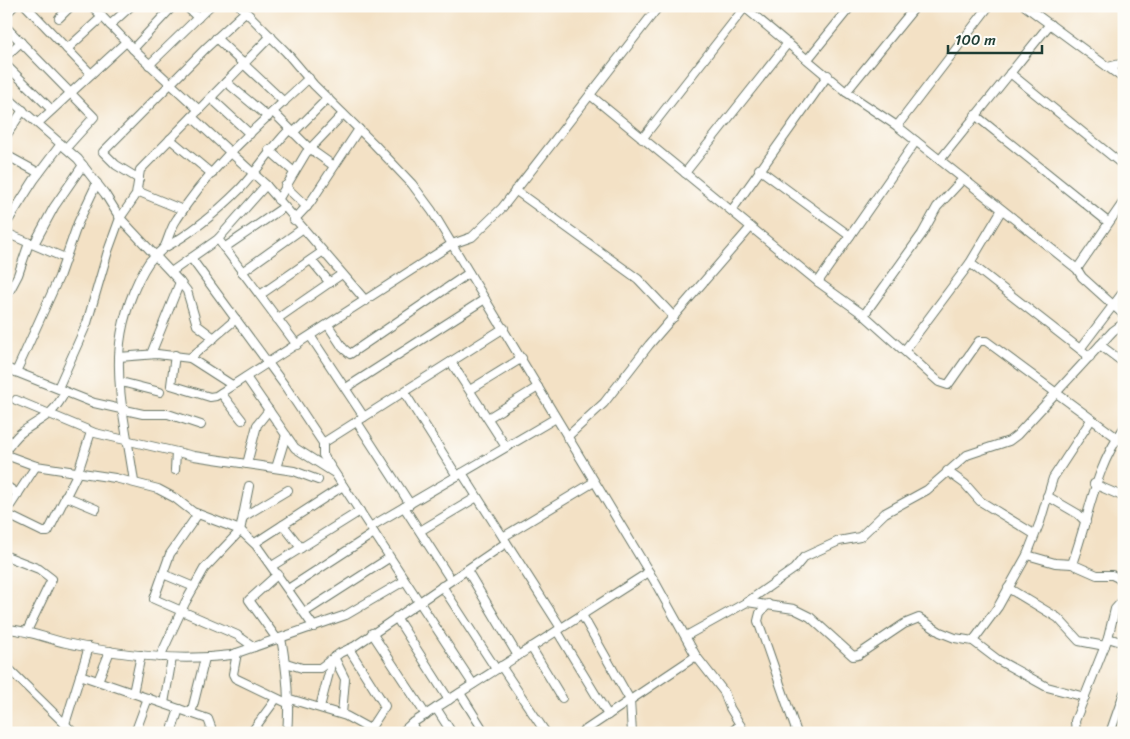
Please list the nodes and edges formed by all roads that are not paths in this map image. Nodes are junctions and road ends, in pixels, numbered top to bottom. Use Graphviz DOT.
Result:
graph roads {
  1 [pos="14,6"];
  2 [pos="26,6"];
  3 [pos="71,6"];
  4 [pos="92,6"];
  5 [pos="131,6"];
  6 [pos="173,6"];
  7 [pos="186,6"];
  8 [pos="210,6"];
  9 [pos="659,6"];
  10 [pos="851,6"];
  11 [pos="916,6"];
  12 [pos="989,6"];
  13 [pos="1025,6"];
  14 [pos="744,7"];
  15 [pos="243,9"];
  16 [pos="6,14"];
  17 [pos="102,17"];
  18 [pos="59,18"];
  19 [pos="198,18"];
  20 [pos="1050,24"];
  21 [pos="110,25"];
  22 [pos="6,27"];
  23 [pos="271,36"];
  24 [pos="216,38"];
  25 [pos="21,42"];
  26 [pos="126,42"];
  27 [pos="788,42"];
  28 [pos="67,49"];
  29 [pos="133,49"];
  30 [pos="6,56"];
  31 [pos="808,59"];
  32 [pos="1124,63"];
  33 [pos="244,64"];
  34 [pos="6,65"];
  35 [pos="149,65"];
  36 [pos="1108,67"];
  37 [pos="1010,73"];
  38 [pos="90,74"];
  39 [pos="828,76"];
  40 [pos="309,78"];
  41 [pos="1124,79"];
  42 [pos="226,82"];
  43 [pos="171,85"];
  44 [pos="846,92"];
  45 [pos="69,93"];
  46 [pos="590,95"];
  47 [pos="6,96"];
  48 [pos="211,98"];
  49 [pos="328,98"];
  50 [pos="284,102"];
  51 [pos="23,110"];
  52 [pos="52,110"];
  53 [pos="199,110"];
  54 [pos="344,114"];
  55 [pos="270,115"];
  56 [pos="975,116"];
  57 [pos="192,117"];
  58 [pos="38,124"];
  59 [pos="897,126"];
  60 [pos="359,129"];
  61 [pos="291,132"];
  62 [pos="250,134"];
  63 [pos="6,136"];
  64 [pos="170,139"];
  65 [pos="642,139"];
  66 [pos="916,141"];
  67 [pos="63,146"];
  68 [pos="310,149"];
  69 [pos="269,150"];
  70 [pos="230,153"];
  71 [pos="6,156"];
  72 [pos="940,160"];
  73 [pos="83,165"];
  74 [pos="334,166"];
  75 [pos="1124,166"];
  76 [pos="759,168"];
  77 [pos="294,172"];
  78 [pos="39,173"];
  79 [pos="252,173"];
  80 [pos="685,173"];
  81 [pos="212,174"];
  82 [pos="139,179"];
  83 [pos="963,179"];
  84 [pos="97,183"];
  85 [pos="266,185"];
  86 [pos="285,186"];
  87 [pos="515,190"];
  88 [pos="137,191"];
  89 [pos="278,200"];
  90 [pos="1124,201"];
  91 [pos="284,207"];
  92 [pos="307,208"];
  93 [pos="183,210"];
  94 [pos="732,210"];
  95 [pos="1001,211"];
  96 [pos="120,218"];
  97 [pos="294,220"];
  98 [pos="1108,222"];
  99 [pos="6,224"];
  100 [pos="751,227"];
  101 [pos="302,228"];
  102 [pos="6,233"];
  103 [pos="850,236"];
  104 [pos="218,239"];
  105 [pos="32,244"];
  106 [pos="452,244"];
  107 [pos="164,248"];
  108 [pos="224,248"];
  109 [pos="322,252"];
  110 [pos="154,256"];
  111 [pos="65,258"];
  112 [pos="192,258"];
  113 [pos="311,260"];
  114 [pos="970,263"];
  115 [pos="1077,269"];
  116 [pos="171,272"];
  117 [pos="242,272"];
  118 [pos="469,273"];
  119 [pos="342,274"];
  120 [pos="180,282"];
  121 [pos="818,282"];
  122 [pos="330,283"];
  123 [pos="1124,291"];
  124 [pos="7,296"];
  125 [pos="260,296"];
  126 [pos="485,299"];
  127 [pos="366,301"];
  128 [pos="1114,304"];
  129 [pos="864,315"];
  130 [pos="1124,315"];
  131 [pos="674,317"];
  132 [pos="236,319"];
  133 [pos="277,319"];
  134 [pos="1124,323"];
  135 [pos="328,326"];
  136 [pos="504,328"];
  137 [pos="310,337"];
  138 [pos="214,338"];
  139 [pos="297,345"];
  140 [pos="1100,345"];
  141 [pos="1080,349"];
  142 [pos="905,350"];
  143 [pos="151,354"];
  144 [pos="175,355"];
  145 [pos="120,357"];
  146 [pos="1090,357"];
  147 [pos="190,358"];
  148 [pos="522,358"];
  149 [pos="451,362"];
  150 [pos="268,363"];
  151 [pos="1124,363"];
  152 [pos="6,368"];
  153 [pos="16,372"];
  154 [pos="246,377"];
  155 [pos="121,382"];
  156 [pos="232,385"];
  157 [pos="538,386"];
  158 [pos="346,388"];
  159 [pos="61,390"];
  160 [pos="470,390"];
  161 [pos="160,392"];
  162 [pos="404,392"];
  163 [pos="1056,392"];
  164 [pos="221,393"];
  165 [pos="16,400"];
  166 [pos="269,410"];
  167 [pos="123,411"];
  168 [pos="49,415"];
  169 [pos="364,417"];
  170 [pos="488,418"];
  171 [pos="556,418"];
  172 [pos="242,420"];
  173 [pos="1091,420"];
  174 [pos="357,422"];
  175 [pos="201,425"];
  176 [pos="1124,428"];
  177 [pos="91,432"];
  178 [pos="286,435"];
  179 [pos="567,437"];
  180 [pos="1116,438"];
  181 [pos="128,440"];
  182 [pos="323,443"];
  183 [pos="1124,443"];
  184 [pos="506,447"];
  185 [pos="6,450"];
  186 [pos="176,452"];
  187 [pos="6,455"];
  188 [pos="310,460"];
  189 [pos="247,464"];
  190 [pos="36,466"];
  191 [pos="276,468"];
  192 [pos="175,470"];
  193 [pos="947,470"];
  194 [pos="78,472"];
  195 [pos="335,473"];
  196 [pos="304,474"];
  197 [pos="460,475"];
  198 [pos="318,480"];
  199 [pos="134,482"];
  200 [pos="594,482"];
  201 [pos="1094,484"];
  202 [pos="6,486"];
  203 [pos="249,486"];
  204 [pos="343,486"];
  205 [pos="288,490"];
  206 [pos="18,494"];
  207 [pos="65,496"];
  208 [pos="1046,496"];
  209 [pos="477,497"];
  210 [pos="1124,498"];
  211 [pos="407,505"];
  212 [pos="96,509"];
  213 [pos="360,512"];
  214 [pos="6,513"];
  215 [pos="198,514"];
  216 [pos="243,516"];
  217 [pos="1086,522"];
  218 [pos="282,525"];
  219 [pos="372,530"];
  220 [pos="240,531"];
  221 [pos="420,531"];
  222 [pos="1034,534"];
  223 [pos="504,540"];
  224 [pos="255,543"];
  225 [pos="301,548"];
  226 [pos="1027,555"];
  227 [pos="6,556"];
  228 [pos="389,558"];
  229 [pos="1072,564"];
  230 [pos="272,566"];
  231 [pos="467,570"];
  232 [pos="649,572"];
  233 [pos="163,574"];
  234 [pos="278,574"];
  235 [pos="451,580"];
  236 [pos="404,582"];
  237 [pos="1124,585"];
  238 [pos="442,586"];
  239 [pos="194,587"];
  240 [pos="1008,588"];
  241 [pos="288,589"];
  242 [pos="1124,599"];
  243 [pos="418,602"];
  244 [pos="747,602"];
  245 [pos="768,604"];
  246 [pos="181,611"];
  247 [pos="304,612"];
  248 [pos="582,615"];
  249 [pos="396,617"];
  250 [pos="314,627"];
  251 [pos="6,629"];
  252 [pos="559,629"];
  253 [pos="27,630"];
  254 [pos="372,634"];
  255 [pos="686,636"];
  256 [pos="279,638"];
  257 [pos="1108,638"];
  258 [pos="973,641"];
  259 [pos="1124,643"];
  260 [pos="1105,646"];
  261 [pos="90,647"];
  262 [pos="254,647"];
  263 [pos="531,647"];
  264 [pos="349,649"];
  265 [pos="110,651"];
  266 [pos="237,653"];
  267 [pos="142,655"];
  268 [pos="518,656"];
  269 [pos="696,656"];
  270 [pos="160,657"];
  271 [pos="172,658"];
  272 [pos="205,658"];
  273 [pos="332,659"];
  274 [pos="286,663"];
  275 [pos="6,666"];
  276 [pos="499,668"];
  277 [pos="80,675"];
  278 [pos="98,681"];
  279 [pos="473,684"];
  280 [pos="133,693"];
  281 [pos="460,693"];
  282 [pos="1124,693"];
  283 [pos="1085,697"];
  284 [pos="148,698"];
  285 [pos="562,698"];
  286 [pos="276,700"];
  287 [pos="449,700"];
  288 [pos="630,700"];
  289 [pos="289,702"];
  290 [pos="164,704"];
  291 [pos="320,707"];
  292 [pos="436,708"];
  293 [pos="179,709"];
  294 [pos="192,714"];
  295 [pos="342,714"];
  296 [pos="426,715"];
  297 [pos="608,715"];
  298 [pos="411,724"];
  299 [pos="740,725"];
  300 [pos="69,729"];
  301 [pos="373,731"];
  302 [pos="253,732"];
  303 [pos="290,732"];
  304 [pos="135,733"];
  305 [pos="171,733"];
  306 [pos="209,733"];
  307 [pos="402,733"];
  308 [pos="417,733"];
  309 [pos="452,733"];
  310 [pos="485,733"];
  311 [pos="546,733"];
  312 [pos="581,733"];
  313 [pos="632,733"];
  314 [pos="730,733"];
  315 [pos="745,733"];
  316 [pos="797,733"];
  317 [pos="1076,733"];
  318 [pos="1110,733"];
  1 -- 16 [label="street"];
  2 -- 28 [label="street"];
  3 -- 18 [label="street"];
  4 -- 17 [label="street"];
  5 -- 21 [label="street"];
  6 -- 29 [label="street"];
  7 -- 19 [label="street"];
  8 -- 19 [label="street"];
  9 -- 46 [label="street"];
  10 -- 31 [label="street"];
  11 -- 44 [label="street"];
  12 -- 59 [label="street"];
  13 -- 20 [label="street"];
  14 -- 27 [label="street"];
  14 -- 65 [label="street"];
  15 -- 23 [label="street"];
  15 -- 24 [label="street"];
  17 -- 21 [label="street"];
  17 -- 28 [label="street"];
  19 -- 35 [label="street"];
  20 -- 36 [label="street"];
  20 -- 37 [label="street"];
  21 -- 26 [label="street"];
  22 -- 25 [label="street"];
  23 -- 33 [label="street"];
  23 -- 40 [label="street"];
  24 -- 33 [label="street"];
  24 -- 43 [label="street"];
  25 -- 30 [label="street"];
  25 -- 45 [label="street"];
  26 -- 29 [label="street"];
  26 -- 38 [label="street"];
  27 -- 31 [label="street"];
  27 -- 80 [label="street"];
  28 -- 38 [label="street"];
  29 -- 35 [label="street"];
  31 -- 39 [label="street"];
  32 -- 36 [label="street"];
  33 -- 42 [label="street"];
  33 -- 50 [label="street"];
  34 -- 52 [label="street"];
  35 -- 43 [label="street"];
  36 -- 41 [label="street"];
  37 -- 56 [label="street"];
  37 -- 75 [label="street"];
  38 -- 45 [label="street"];
  39 -- 44 [label="street"];
  39 -- 76 [label="street"];
  40 -- 49 [label="street"];
  40 -- 50 [label="street"];
  42 -- 48 [label="street"];
  42 -- 55 [label="street"];
  43 -- 53 [label="street"];
  43 -- 82 [label="street"];
  44 -- 59 [label="street"];
  45 -- 52 [label="street"];
  45 -- 67 [label="street"];
  46 -- 65 [label="street"];
  46 -- 87 [label="street"];
  47 -- 51 [label="street"];
  48 -- 53 [label="street"];
  48 -- 62 [label="street"];
  49 -- 54 [label="street"];
  49 -- 61 [label="street"];
  50 -- 55 [label="street"];
  51 -- 58 [label="street"];
  51 -- 63 [label="street"];
  52 -- 58 [label="street"];
  53 -- 57 [label="street"];
  54 -- 60 [label="street"];
  54 -- 68 [label="street"];
  55 -- 61 [label="street"];
  55 -- 62 [label="street"];
  56 -- 72 [label="street"];
  56 -- 98 [label="street"];
  57 -- 64 [label="street"];
  57 -- 70 [label="street"];
  58 -- 67 [label="street"];
  59 -- 66 [label="street"];
  60 -- 74 [label="street"];
  60 -- 106 [label="street"];
  61 -- 68 [label="street"];
  61 -- 69 [label="street"];
  62 -- 70 [label="street"];
  64 -- 81 [label="street"];
  64 -- 82 [label="street"];
  65 -- 80 [label="street"];
  66 -- 72 [label="street"];
  66 -- 103 [label="street"];
  67 -- 73 [label="street"];
  67 -- 78 [label="street"];
  68 -- 74 [label="street"];
  68 -- 77 [label="street"];
  69 -- 77 [label="street"];
  69 -- 79 [label="street"];
  70 -- 79 [label="street"];
  70 -- 81 [label="street"];
  71 -- 78 [label="street"];
  72 -- 83 [label="street"];
  73 -- 84 [label="street"];
  73 -- 105 [label="street"];
  74 -- 92 [label="street"];
  76 -- 94 [label="street"];
  76 -- 103 [label="street"];
  77 -- 86 [label="street"];
  78 -- 99 [label="street"];
  79 -- 85 [label="street"];
  79 -- 107 [label="street"];
  80 -- 94 [label="street"];
  81 -- 93 [label="street"];
  82 -- 88 [label="street"];
  83 -- 95 [label="street"];
  83 -- 129 [label="street"];
  84 -- 96 [label="street"];
  84 -- 111 [label="street"];
  85 -- 89 [label="street"];
  85 -- 104 [label="street"];
  86 -- 89 [label="street"];
  86 -- 92 [label="street"];
  87 -- 106 [label="street"];
  87 -- 131 [label="street"];
  88 -- 93 [label="street"];
  88 -- 96 [label="street"];
  89 -- 91 [label="street"];
  90 -- 98 [label="street"];
  91 -- 97 [label="street"];
  91 -- 108 [label="street"];
  92 -- 97 [label="street"];
  93 -- 107 [label="street"];
  94 -- 100 [label="street"];
  95 -- 114 [label="street"];
  95 -- 115 [label="street"];
  96 -- 110 [label="street"];
  96 -- 159 [label="street"];
  97 -- 101 [label="street"];
  98 -- 115 [label="street"];
  100 -- 121 [label="street"];
  100 -- 131 [label="street"];
  101 -- 109 [label="street"];
  101 -- 117 [label="street"];
  102 -- 105 [label="street"];
  103 -- 121 [label="street"];
  104 -- 108 [label="street"];
  104 -- 112 [label="street"];
  105 -- 111 [label="street"];
  105 -- 124 [label="street"];
  106 -- 118 [label="street"];
  106 -- 127 [label="street"];
  107 -- 110 [label="street"];
  108 -- 117 [label="street"];
  109 -- 113 [label="street"];
  109 -- 119 [label="street"];
  110 -- 116 [label="street"];
  110 -- 145 [label="street"];
  111 -- 153 [label="street"];
  112 -- 116 [label="street"];
  112 -- 132 [label="street"];
  113 -- 122 [label="street"];
  113 -- 125 [label="street"];
  114 -- 141 [label="street"];
  114 -- 142 [label="street"];
  115 -- 128 [label="street"];
  116 -- 120 [label="street"];
  117 -- 125 [label="street"];
  118 -- 126 [label="street"];
  118 -- 135 [label="street"];
  119 -- 122 [label="street"];
  119 -- 127 [label="street"];
  120 -- 138 [label="street"];
  120 -- 143 [label="street"];
  121 -- 129 [label="street"];
  122 -- 133 [label="street"];
  123 -- 128 [label="street"];
  125 -- 133 [label="street"];
  126 -- 136 [label="street"];
  126 -- 158 [label="street"];
  127 -- 135 [label="street"];
  128 -- 130 [label="street"];
  128 -- 141 [label="street"];
  129 -- 142 [label="street"];
  131 -- 179 [label="street"];
  132 -- 138 [label="street"];
  132 -- 150 [label="street"];
  133 -- 139 [label="street"];
  134 -- 140 [label="street"];
  135 -- 137 [label="street"];
  136 -- 148 [label="street"];
  136 -- 149 [label="street"];
  137 -- 139 [label="street"];
  137 -- 158 [label="street"];
  138 -- 147 [label="street"];
  139 -- 150 [label="street"];
  140 -- 146 [label="street"];
  140 -- 151 [label="street"];
  141 -- 146 [label="street"];
  142 -- 163 [label="street"];
  143 -- 144 [label="street"];
  143 -- 145 [label="street"];
  144 -- 147 [label="street"];
  144 -- 164 [label="street"];
  145 -- 155 [label="street"];
  146 -- 163 [label="street"];
  147 -- 156 [label="street"];
  148 -- 157 [label="street"];
  148 -- 160 [label="street"];
  149 -- 160 [label="street"];
  149 -- 162 [label="street"];
  150 -- 154 [label="street"];
  150 -- 182 [label="street"];
  152 -- 153 [label="street"];
  153 -- 159 [label="street"];
  154 -- 156 [label="street"];
  154 -- 166 [label="street"];
  155 -- 161 [label="street"];
  155 -- 167 [label="street"];
  156 -- 164 [label="street"];
  157 -- 170 [label="street"];
  157 -- 171 [label="street"];
  158 -- 169 [label="street"];
  159 -- 167 [label="street"];
  159 -- 168 [label="street"];
  160 -- 170 [label="street"];
  162 -- 169 [label="street"];
  162 -- 197 [label="street"];
  163 -- 173 [label="street"];
  163 -- 193 [label="street"];
  164 -- 172 [label="street"];
  165 -- 168 [label="street"];
  166 -- 178 [label="street"];
  166 -- 189 [label="street"];
  167 -- 175 [label="street"];
  167 -- 181 [label="street"];
  168 -- 177 [label="street"];
  168 -- 185 [label="street"];
  169 -- 174 [label="street"];
  170 -- 184 [label="street"];
  171 -- 179 [label="street"];
  171 -- 184 [label="street"];
  173 -- 180 [label="street"];
  173 -- 208 [label="street"];
  174 -- 182 [label="street"];
  174 -- 211 [label="street"];
  176 -- 180 [label="street"];
  177 -- 181 [label="street"];
  177 -- 194 [label="street"];
  178 -- 188 [label="street"];
  178 -- 191 [label="street"];
  179 -- 200 [label="street"];
  180 -- 183 [label="street"];
  180 -- 201 [label="street"];
  181 -- 186 [label="street"];
  181 -- 199 [label="street"];
  182 -- 195 [label="street"];
  184 -- 197 [label="street"];
  186 -- 189 [label="street"];
  186 -- 192 [label="street"];
  187 -- 190 [label="street"];
  188 -- 195 [label="street"];
  188 -- 196 [label="street"];
  189 -- 191 [label="street"];
  190 -- 194 [label="street"];
  190 -- 206 [label="street"];
  191 -- 196 [label="street"];
  193 -- 222 [label="street"];
  193 -- 244 [label="street"];
  194 -- 199 [label="street"];
  194 -- 207 [label="street"];
  195 -- 204 [label="street"];
  196 -- 198 [label="street"];
  197 -- 209 [label="street"];
  197 -- 211 [label="street"];
  199 -- 215 [label="street"];
  200 -- 223 [label="street"];
  200 -- 232 [label="street"];
  201 -- 210 [label="street"];
  201 -- 217 [label="street"];
  202 -- 206 [label="street"];
  203 -- 216 [label="street"];
  204 -- 213 [label="street"];
  204 -- 218 [label="street"];
  205 -- 216 [label="street"];
  206 -- 214 [label="street"];
  207 -- 212 [label="street"];
  207 -- 214 [label="street"];
  208 -- 217 [label="street"];
  208 -- 222 [label="street"];
  209 -- 221 [label="street"];
  209 -- 223 [label="street"];
  211 -- 219 [label="street"];
  211 -- 221 [label="street"];
  213 -- 219 [label="street"];
  213 -- 225 [label="street"];
  215 -- 220 [label="street"];
  215 -- 233 [label="street"];
  216 -- 220 [label="street"];
  217 -- 229 [label="street"];
  218 -- 224 [label="street"];
  218 -- 225 [label="street"];
  219 -- 228 [label="street"];
  219 -- 241 [label="street"];
  220 -- 224 [label="street"];
  220 -- 239 [label="street"];
  221 -- 235 [label="street"];
  222 -- 226 [label="street"];
  223 -- 231 [label="street"];
  223 -- 252 [label="street"];
  224 -- 230 [label="street"];
  225 -- 230 [label="street"];
  226 -- 229 [label="street"];
  226 -- 240 [label="street"];
  227 -- 253 [label="street"];
  228 -- 236 [label="street"];
  228 -- 247 [label="street"];
  229 -- 237 [label="street"];
  230 -- 234 [label="street"];
  231 -- 235 [label="street"];
  231 -- 268 [label="street"];
  232 -- 248 [label="street"];
  232 -- 255 [label="street"];
  233 -- 239 [label="street"];
  233 -- 246 [label="street"];
  234 -- 241 [label="street"];
  234 -- 256 [label="street"];
  235 -- 238 [label="street"];
  236 -- 243 [label="street"];
  236 -- 250 [label="street"];
  238 -- 243 [label="street"];
  238 -- 276 [label="street"];
  239 -- 246 [label="street"];
  240 -- 258 [label="street"];
  240 -- 260 [label="street"];
  241 -- 247 [label="street"];
  242 -- 257 [label="street"];
  243 -- 249 [label="street"];
  243 -- 279 [label="street"];
  244 -- 245 [label="street"];
  244 -- 255 [label="street"];
  245 -- 258 [label="street"];
  245 -- 316 [label="street"];
  246 -- 262 [label="street"];
  246 -- 270 [label="street"];
  247 -- 250 [label="street"];
  248 -- 252 [label="street"];
  248 -- 288 [label="street"];
  249 -- 254 [label="street"];
  249 -- 287 [label="street"];
  250 -- 256 [label="street"];
  251 -- 253 [label="street"];
  252 -- 263 [label="street"];
  252 -- 297 [label="street"];
  253 -- 261 [label="street"];
  254 -- 264 [label="street"];
  254 -- 296 [label="street"];
  255 -- 269 [label="street"];
  256 -- 262 [label="street"];
  256 -- 274 [label="street"];
  257 -- 259 [label="street"];
  257 -- 260 [label="street"];
  258 -- 283 [label="street"];
  260 -- 283 [label="street"];
  261 -- 265 [label="street"];
  261 -- 277 [label="street"];
  262 -- 266 [label="street"];
  263 -- 268 [label="street"];
  263 -- 285 [label="street"];
  264 -- 273 [label="street"];
  264 -- 301 [label="street"];
  265 -- 267 [label="street"];
  265 -- 278 [label="street"];
  266 -- 272 [label="street"];
  266 -- 286 [label="street"];
  267 -- 270 [label="street"];
  267 -- 280 [label="street"];
  268 -- 276 [label="street"];
  269 -- 288 [label="street"];
  269 -- 299 [label="street"];
  270 -- 271 [label="street"];
  271 -- 272 [label="street"];
  271 -- 290 [label="street"];
  272 -- 294 [label="street"];
  273 -- 274 [label="street"];
  273 -- 291 [label="street"];
  273 -- 295 [label="street"];
  274 -- 289 [label="street"];
  275 -- 300 [label="street"];
  276 -- 279 [label="street"];
  276 -- 311 [label="street"];
  277 -- 278 [label="street"];
  277 -- 300 [label="street"];
  278 -- 280 [label="street"];
  279 -- 281 [label="street"];
  280 -- 284 [label="street"];
  281 -- 287 [label="street"];
  281 -- 310 [label="street"];
  282 -- 318 [label="street"];
  283 -- 317 [label="street"];
  284 -- 290 [label="street"];
  284 -- 304 [label="street"];
  286 -- 289 [label="street"];
  286 -- 302 [label="street"];
  287 -- 292 [label="street"];
  288 -- 297 [label="street"];
  288 -- 313 [label="street"];
  289 -- 291 [label="street"];
  289 -- 303 [label="street"];
  290 -- 293 [label="street"];
  291 -- 295 [label="street"];
  292 -- 296 [label="street"];
  292 -- 309 [label="street"];
  293 -- 294 [label="street"];
  293 -- 305 [label="street"];
  294 -- 306 [label="street"];
  295 -- 301 [label="street"];
  296 -- 298 [label="street"];
  297 -- 312 [label="street"];
  298 -- 307 [label="street"];
  298 -- 308 [label="street"];
  299 -- 314 [label="street"];
  299 -- 315 [label="street"];
}
